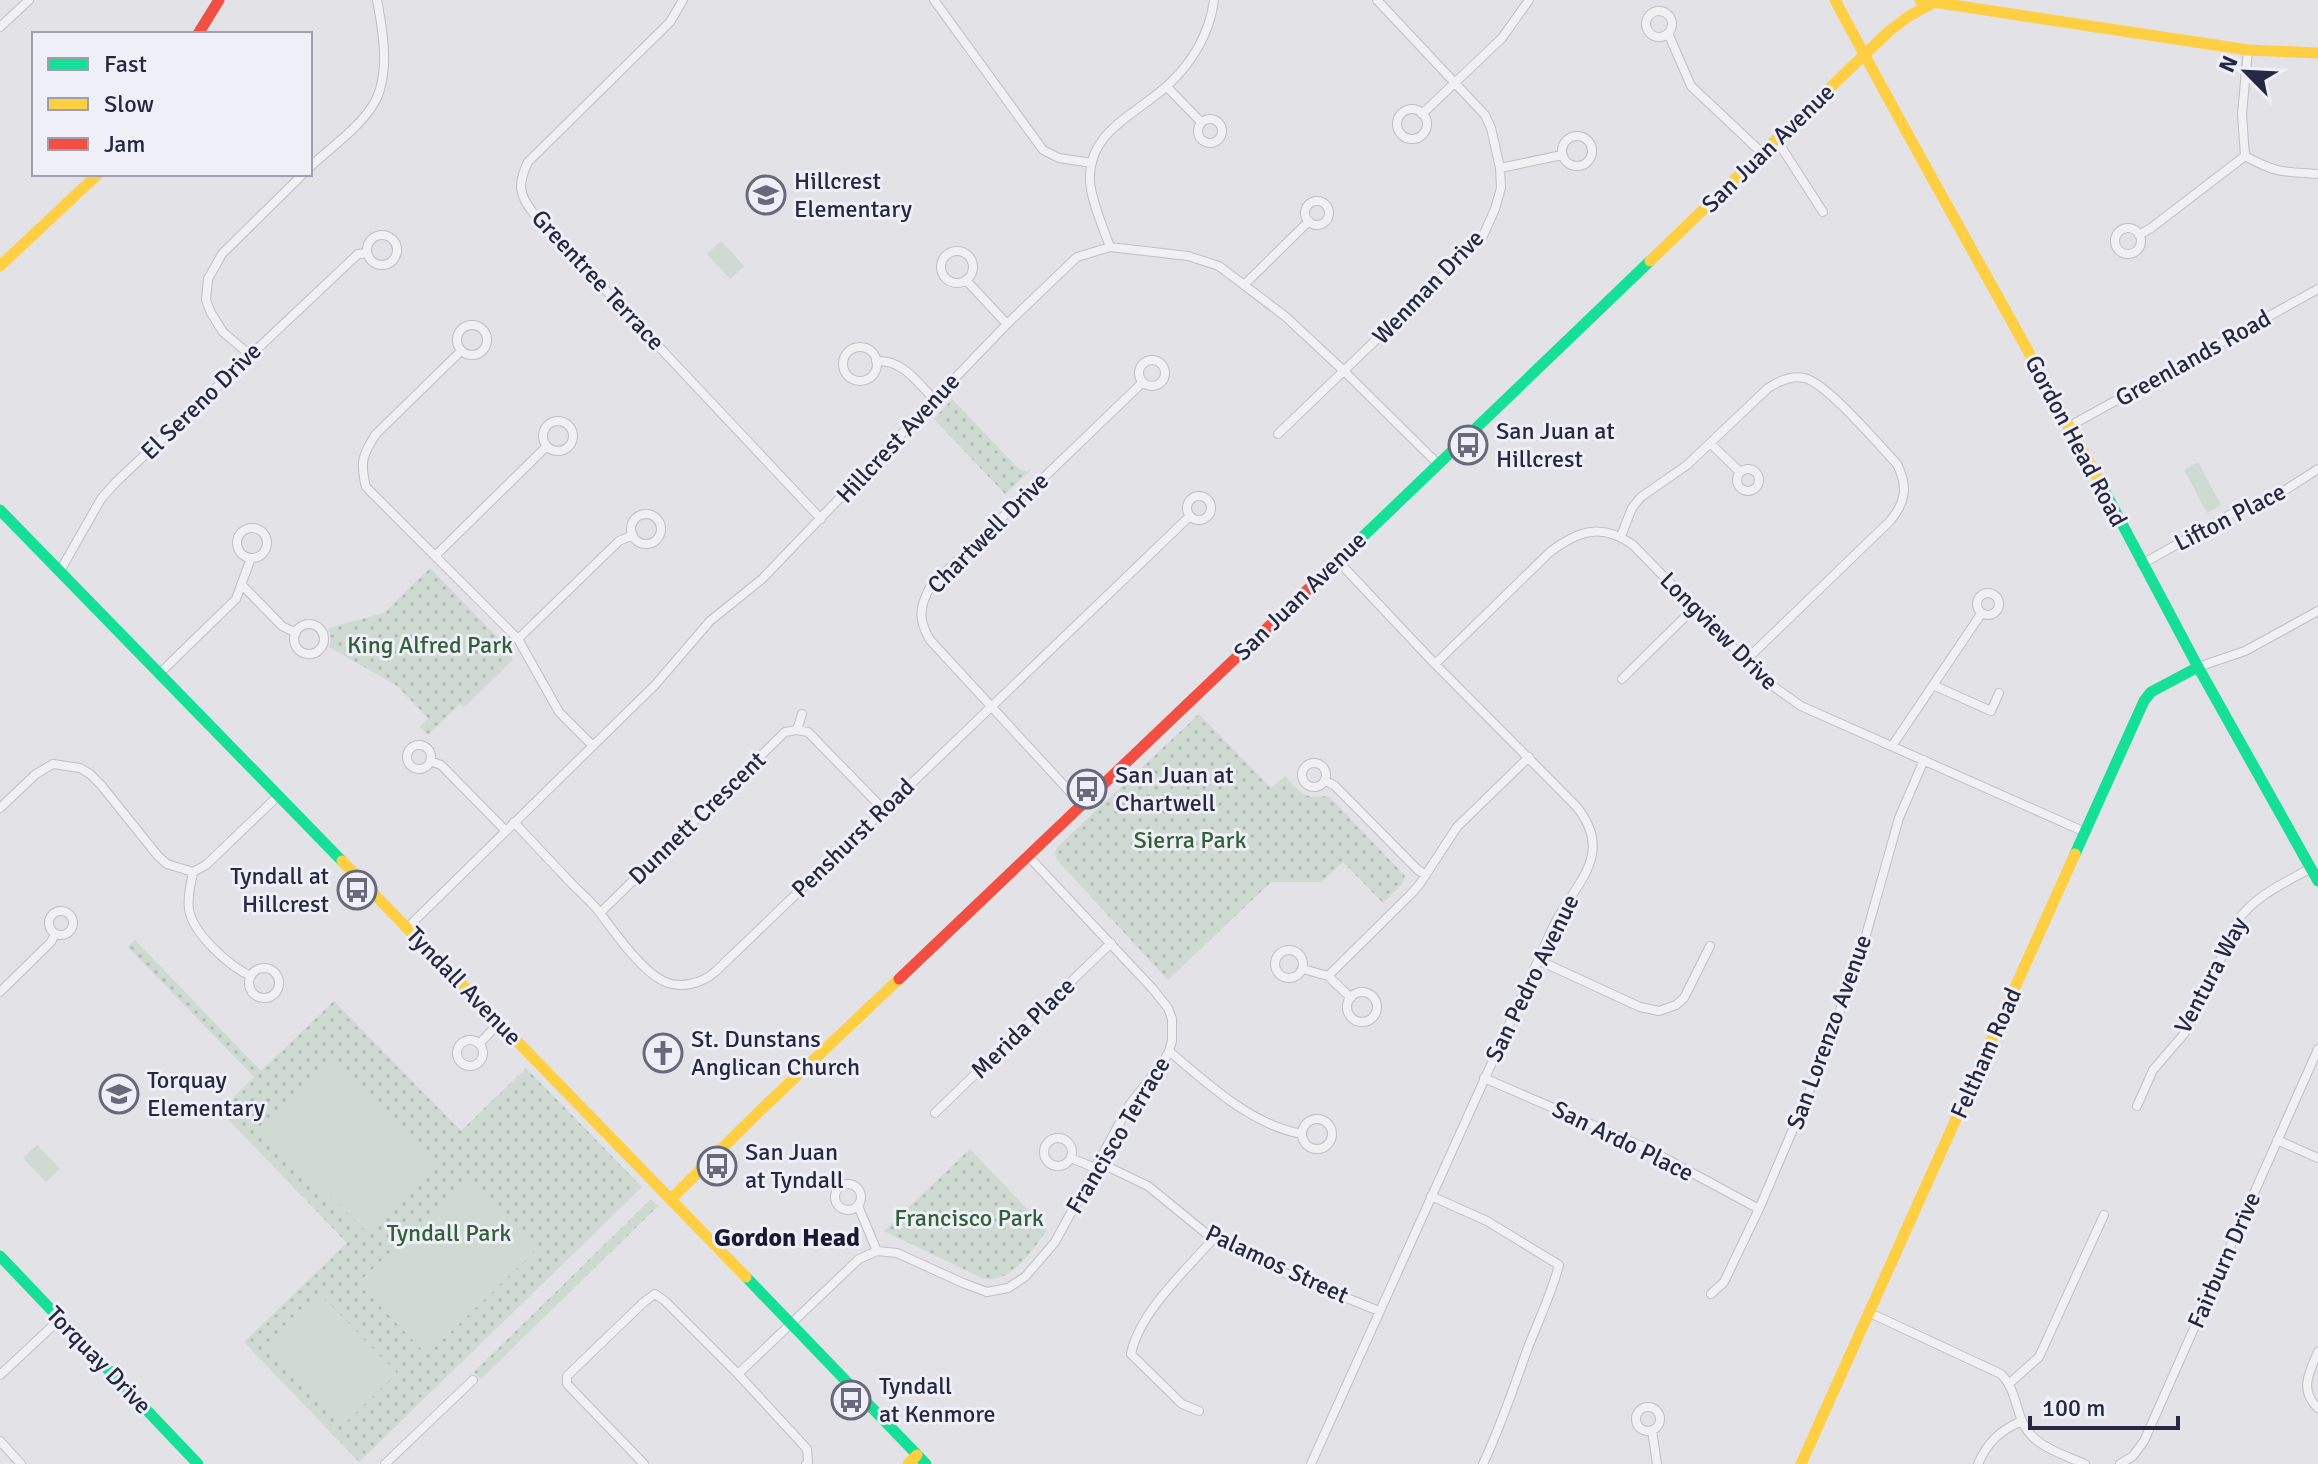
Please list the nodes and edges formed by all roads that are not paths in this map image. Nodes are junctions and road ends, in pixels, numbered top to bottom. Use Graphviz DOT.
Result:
graph roads {
  1 [pos="29,0"];
  2 [pos="219,0"];
  3 [pos="377,0"];
  4 [pos="683,0"];
  5 [pos="934,0"];
  6 [pos="1214,0"];
  7 [pos="1377,0"];
  8 [pos="1529,0"];
  9 [pos="1835,0"];
  10 [pos="1920,0"];
  11 [pos="1935,2"];
  12 [pos="0,27"];
  13 [pos="199,32"];
  14 [pos="1668,33"];
  15 [pos="2248,50"];
  16 [pos="2318,53"];
  17 [pos="1865,55"];
  18 [pos="1456,82"];
  19 [pos="1167,87"];
  20 [pos="1422,114"];
  21 [pos="1201,122"];
  22 [pos="1776,139"];
  23 [pos="1762,153"];
  24 [pos="1562,155"];
  25 [pos="2245,156"];
  26 [pos="1092,163"];
  27 [pos="312,165"];
  28 [pos="1500,168"];
  29 [pos="2318,174"];
  30 [pos="96,176"];
  31 [pos="301,176"];
  32 [pos="1823,212"];
  33 [pos="1309,221"];
  34 [pos="2139,235"];
  35 [pos="1110,247"];
  36 [pos="367,253"];
  37 [pos="0,266"];
  38 [pos="966,280"];
  39 [pos="1245,284"];
  40 [pos="2318,289"];
  41 [pos="1007,324"];
  42 [pos="461,351"];
  43 [pos="250,355"];
  44 [pos="876,361"];
  45 [pos="1345,372"];
  46 [pos="1143,382"];
  47 [pos="934,399"];
  48 [pos="2068,427"];
  49 [pos="1278,434"];
  50 [pos="1711,444"];
  51 [pos="547,446"];
  52 [pos="1437,463"];
  53 [pos="2318,469"];
  54 [pos="1740,472"];
  55 [pos="0,510"];
  56 [pos="1190,516"];
  57 [pos="821,519"];
  58 [pos="633,535"];
  59 [pos="1621,536"];
  60 [pos="435,556"];
  61 [pos="251,558"];
  62 [pos="1337,560"];
  63 [pos="2142,564"];
  64 [pos="60,571"];
  65 [pos="243,586"];
  66 [pos="1695,607"];
  67 [pos="2318,611"];
  68 [pos="1981,614"];
  69 [pos="296,633"];
  70 [pos="518,639"];
  71 [pos="1746,660"];
  72 [pos="1435,664"];
  73 [pos="2198,667"];
  74 [pos="160,673"];
  75 [pos="1622,679"];
  76 [pos="1933,685"];
  77 [pos="1999,693"];
  78 [pos="991,707"];
  79 [pos="802,714"];
  80 [pos="797,730"];
  81 [pos="593,746"];
  82 [pos="1892,746"];
  83 [pos="1529,757"];
  84 [pos="1924,760"];
  85 [pos="430,761"];
  86 [pos="1325,780"];
  87 [pos="278,796"];
  88 [pos="1083,806"];
  89 [pos="0,808"];
  90 [pos="883,809"];
  91 [pos="514,822"];
  92 [pos="506,831"];
  93 [pos="2085,832"];
  94 [pos="1029,857"];
  95 [pos="2311,868"];
  96 [pos="193,872"];
  97 [pos="1426,875"];
  98 [pos="2318,881"];
  99 [pos="600,913"];
  100 [pos="407,928"];
  101 [pos="55,934"];
  102 [pos="1111,943"];
  103 [pos="1710,946"];
  104 [pos="1538,960"];
  105 [pos="1303,969"];
  106 [pos="251,976"];
  107 [pos="1328,976"];
  108 [pos="0,992"];
  109 [pos="1351,998"];
  110 [pos="499,1023"];
  111 [pos="479,1044"];
  112 [pos="2318,1049"];
  113 [pos="1169,1051"];
  114 [pos="1484,1078"];
  115 [pos="2137,1106"];
  116 [pos="935,1113"];
  117 [pos="1302,1134"];
  118 [pos="2277,1140"];
  119 [pos="1071,1158"];
  120 [pos="2318,1158"];
  121 [pos="1096,1165"];
  122 [pos="1431,1196"];
  123 [pos="671,1199"];
  124 [pos="858,1206"];
  125 [pos="1759,1209"];
  126 [pos="2104,1215"];
  127 [pos="1213,1239"];
  128 [pos="877,1251"];
  129 [pos="0,1256"];
  130 [pos="1711,1294"];
  131 [pos="1379,1311"];
  132 [pos="1870,1313"];
  133 [pos="60,1319"];
  134 [pos="790,1323"];
  135 [pos="2318,1352"];
  136 [pos="738,1374"];
  137 [pos="0,1375"];
  138 [pos="473,1380"];
  139 [pos="2010,1383"];
  140 [pos="2318,1408"];
  141 [pos="1199,1411"];
  142 [pos="2022,1421"];
  143 [pos="1652,1430"];
  144 [pos="0,1441"];
  145 [pos="917,1461"];
  146 [pos="21,1464"];
  147 [pos="198,1464"];
  148 [pos="385,1464"];
  149 [pos="644,1464"];
  150 [pos="806,1464"];
  151 [pos="1311,1464"];
  152 [pos="1483,1464"];
  153 [pos="1657,1464"];
  154 [pos="1801,1464"];
  155 [pos="1978,1464"];
  156 [pos="2085,1464"];
  157 [pos="2120,1464"];
  1 -- 12 [label="street"];
  2 -- 13 [label="street"];
  3 -- 27 [label="street"];
  4 -- 57 [label="street, Greentree Terrace"];
  5 -- 26 [label="street"];
  6 -- 19 [label="street"];
  7 -- 18 [label="street, Wenman Drive"];
  8 -- 18 [label="street"];
  9 -- 17 [label="street, Gordon Head Road"];
  10 -- 11 [label="street"];
  11 -- 15 [label="street"];
  11 -- 17 [label="street, San Juan Avenue"];
  14 -- 23 [label="street"];
  15 -- 16 [label="street"];
  15 -- 25 [label="street"];
  17 -- 22 [label="street, San Juan Avenue"];
  17 -- 48 [label="street, Gordon Head Road"];
  18 -- 20 [label="street"];
  18 -- 28 [label="street, Wenman Drive"];
  19 -- 21 [label="street"];
  19 -- 26 [label="street"];
  22 -- 23 [label="street, San Juan Avenue"];
  22 -- 32 [label="street"];
  23 -- 52 [label="street, San Juan Avenue"];
  24 -- 28 [label="street"];
  25 -- 29 [label="street"];
  25 -- 34 [label="street"];
  26 -- 35 [label="street"];
  28 -- 45 [label="street, Wenman Drive"];
  30 -- 37 [label="street"];
  31 -- 43 [label="street"];
  33 -- 39 [label="street"];
  35 -- 39 [label="street, Hillcrest Avenue"];
  35 -- 41 [label="street, Hillcrest Avenue"];
  36 -- 43 [label="street, El Sereno Drive"];
  38 -- 38 [label="street"];
  38 -- 41 [label="street"];
  39 -- 45 [label="street, Hillcrest Avenue"];
  40 -- 48 [label="street, Greenlands Road"];
  41 -- 47 [label="street, Hillcrest Avenue"];
  42 -- 60 [label="street"];
  43 -- 64 [label="street, El Sereno Drive"];
  44 -- 44 [label="street"];
  44 -- 47 [label="street"];
  45 -- 49 [label="street, Wenman Drive"];
  45 -- 52 [label="street, Hillcrest Avenue"];
  46 -- 78 [label="street, Chartwell Drive"];
  47 -- 57 [label="street, Hillcrest Avenue"];
  48 -- 63 [label="street, Gordon Head Road"];
  50 -- 54 [label="street"];
  50 -- 59 [label="street"];
  50 -- 71 [label="street"];
  51 -- 60 [label="street"];
  52 -- 62 [label="street, San Juan Avenue"];
  53 -- 63 [label="street, Lifton Place"];
  55 -- 64 [label="street, Tyndall Avenue"];
  56 -- 78 [label="street, Penshurst Road"];
  57 -- 81 [label="street, Hillcrest Avenue"];
  58 -- 70 [label="street"];
  59 -- 66 [label="street, Longview Drive"];
  59 -- 72 [label="street"];
  60 -- 70 [label="street"];
  61 -- 65 [label="street"];
  62 -- 72 [label="street, San Pedro Avenue"];
  62 -- 88 [label="street, San Juan Avenue"];
  63 -- 73 [label="street, Gordon Head Road"];
  64 -- 74 [label="street, Tyndall Avenue"];
  65 -- 69 [label="street"];
  65 -- 74 [label="street"];
  66 -- 71 [label="street, Longview Drive"];
  66 -- 75 [label="street"];
  67 -- 73 [label="street"];
  68 -- 76 [label="street"];
  70 -- 81 [label="street"];
  71 -- 82 [label="street, Longview Drive"];
  72 -- 83 [label="street, San Pedro Avenue"];
  73 -- 93 [label="street, Feltham Road"];
  73 -- 95 [label="street, Gordon Head Road"];
  74 -- 87 [label="street, Tyndall Avenue"];
  76 -- 77 [label="street"];
  76 -- 82 [label="street"];
  78 -- 88 [label="street, Chartwell Drive"];
  78 -- 90 [label="street, Penshurst Road"];
  79 -- 80 [label="street"];
  80 -- 90 [label="street"];
  80 -- 99 [label="street, Dunnett Crescent"];
  81 -- 91 [label="street, Hillcrest Avenue"];
  82 -- 84 [label="street, Longview Drive"];
  83 -- 97 [label="street"];
  83 -- 104 [label="street, San Pedro Avenue"];
  84 -- 93 [label="street, Longview Drive"];
  84 -- 125 [label="street, San Lorenzo Avenue"];
  85 -- 92 [label="street"];
  86 -- 97 [label="street"];
  87 -- 96 [label="street"];
  87 -- 100 [label="street, Tyndall Avenue"];
  88 -- 94 [label="street, San Juan Avenue"];
  89 -- 96 [label="street"];
  90 -- 99 [label="street, Penshurst Road"];
  91 -- 92 [label="street, Hillcrest Avenue"];
  91 -- 99 [label="street, Penshurst Road"];
  92 -- 100 [label="street, Hillcrest Avenue"];
  93 -- 132 [label="street, Feltham Road"];
  94 -- 102 [label="street, Francisco Terrace"];
  94 -- 123 [label="street, San Juan Avenue"];
  95 -- 98 [label="street, Gordon Head Road"];
  95 -- 115 [label="street, Ventura Way"];
  96 -- 106 [label="street"];
  97 -- 107 [label="street"];
  100 -- 110 [label="street, Tyndall Avenue"];
  101 -- 108 [label="street"];
  102 -- 113 [label="street, Francisco Terrace"];
  102 -- 116 [label="street, Merida Place"];
  103 -- 104 [label="street"];
  104 -- 114 [label="street, San Pedro Avenue"];
  105 -- 107 [label="street"];
  107 -- 109 [label="street"];
  110 -- 111 [label="street"];
  110 -- 123 [label="street, Tyndall Avenue"];
  112 -- 118 [label="street, Fairburn Drive"];
  113 -- 117 [label="street"];
  113 -- 121 [label="street, Francisco Terrace"];
  114 -- 122 [label="street, San Pedro Avenue"];
  114 -- 125 [label="street, San Ardo Place"];
  118 -- 120 [label="street"];
  118 -- 157 [label="street, Fairburn Drive"];
  119 -- 121 [label="street, Palamos Street"];
  121 -- 127 [label="street, Palamos Street"];
  121 -- 128 [label="street, Francisco Terrace"];
  122 -- 131 [label="street, San Pedro Avenue"];
  122 -- 152 [label="street"];
  123 -- 134 [label="street, Tyndall Avenue"];
  124 -- 128 [label="street"];
  125 -- 130 [label="street, San Lorenzo Avenue"];
  126 -- 139 [label="street"];
  127 -- 131 [label="street, Palamos Street"];
  127 -- 141 [label="street"];
  128 -- 134 [label="street"];
  129 -- 133 [label="street, Torquay Drive"];
  131 -- 151 [label="street, San Pedro Avenue"];
  132 -- 139 [label="street"];
  132 -- 154 [label="street, Feltham Road"];
  133 -- 137 [label="street"];
  133 -- 147 [label="street, Torquay Drive"];
  134 -- 136 [label="street"];
  134 -- 145 [label="street, Tyndall Avenue"];
  135 -- 140 [label="street"];
  136 -- 149 [label="street"];
  136 -- 150 [label="street"];
  138 -- 148 [label="street"];
  139 -- 142 [label="street"];
  142 -- 155 [label="street"];
  142 -- 156 [label="street"];
  143 -- 153 [label="street"];
  144 -- 146 [label="street"];
}
